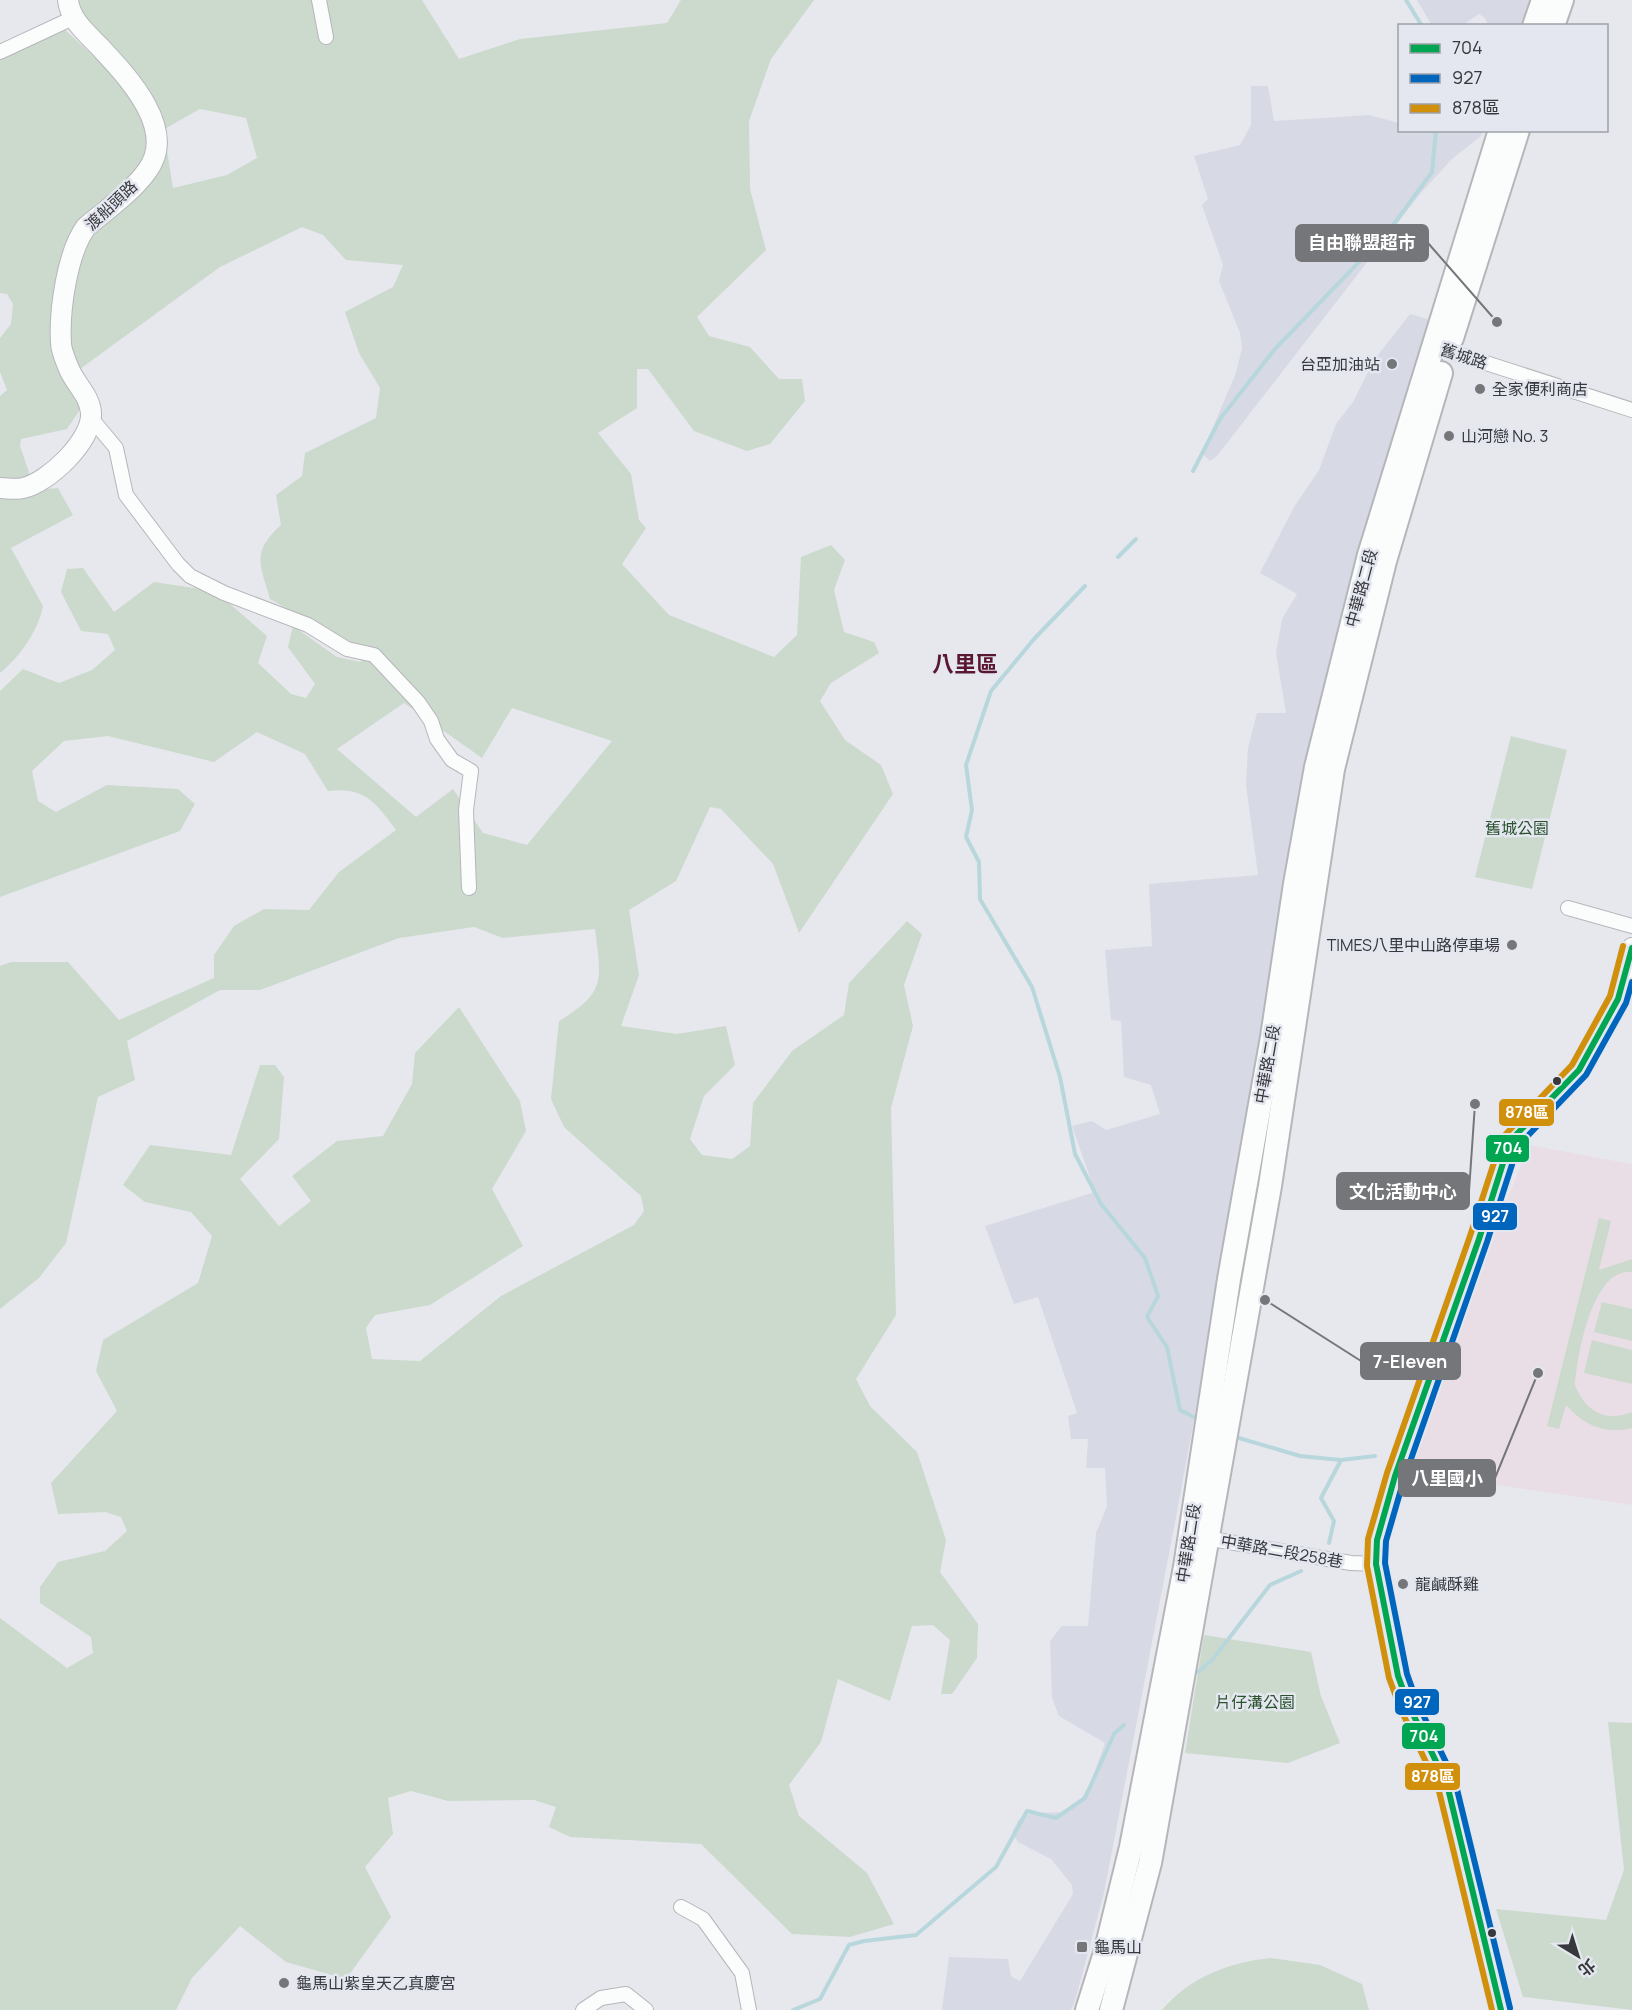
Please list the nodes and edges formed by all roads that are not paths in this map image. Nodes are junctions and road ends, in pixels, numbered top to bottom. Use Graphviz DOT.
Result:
graph roads {
  1 [pos="319,0"];
  2 [pos="1543,0"];
  3 [pos="1562,0"];
  4 [pos="71,9"];
  5 [pos="1535,24"];
  6 [pos="1555,24"];
  7 [pos="326,37"];
  8 [pos="0,52"];
  9 [pos="1499,132"];
  10 [pos="1517,132"];
  11 [pos="1441,349"];
  12 [pos="1632,410"];
  13 [pos="91,417"];
  14 [pos="0,488"];
  15 [pos="470,888"];
  16 [pos="1568,908"];
  17 [pos="1632,926"];
  18 [pos="1632,948"];
  19 [pos="1198,1536"];
  20 [pos="1376,1564"];
  21 [pos="1170,1692"];
  22 [pos="681,1907"];
  23 [pos="583,2010"];
  24 [pos="646,2010"];
  25 [pos="749,2010"];
  26 [pos="1087,2010"];
  27 [pos="1110,2010"];
  28 [pos="1501,2010"];
  1 -- 7 [label="street"];
  2 -- 5 [label="main road"];
  3 -- 6 [label="main road"];
  4 -- 8 [label="street"];
  4 -- 13 [label="main road, 渡船頭路"];
  9 -- 11 [label="main road, 中華路二段"];
  10 -- 11 [label="main road, 中華路二段"];
  11 -- 12 [label="street, 舊城路"];
  11 -- 19 [label="main road, 中華路二段"];
  13 -- 14 [label="main road"];
  13 -- 15 [label="street"];
  16 -- 17 [label="street"];
  18 -- 20 [label="main road"];
  19 -- 20 [label="street, 中華路二段258巷"];
  19 -- 21 [label="main road, 中華路二段"];
  20 -- 28 [label="main road"];
  21 -- 26 [label="main road, 中華路二段"];
  21 -- 27 [label="main road, 中華路二段"];
  22 -- 25 [label="street"];
  23 -- 24 [label="street"];
}
